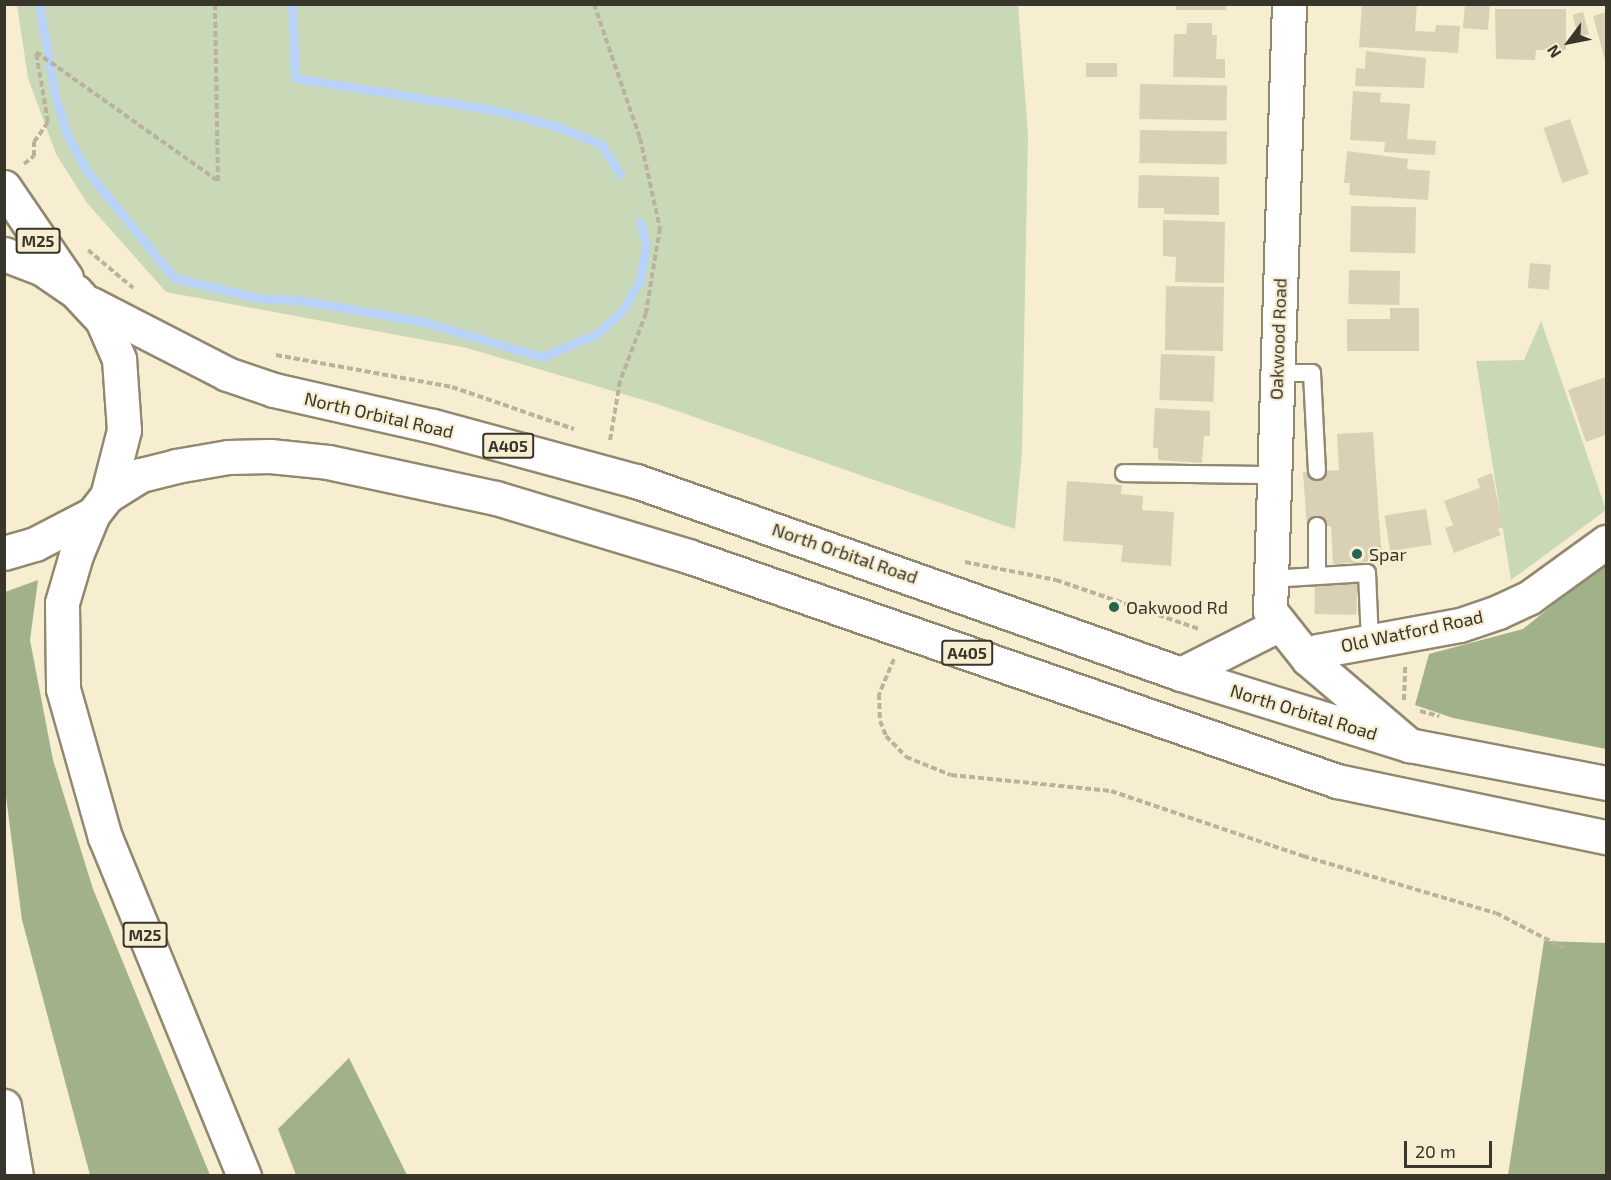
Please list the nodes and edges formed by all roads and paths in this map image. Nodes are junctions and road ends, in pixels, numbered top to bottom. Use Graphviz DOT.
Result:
graph roads {
  1 [pos="215,4"];
  2 [pos="594,4"];
  3 [pos="1289,4"];
  4 [pos="19,176"];
  5 [pos="82,243"];
  6 [pos="4,254"];
  7 [pos="142,295"];
  8 [pos="83,298"];
  9 [pos="269,354"];
  10 [pos="1277,373"];
  11 [pos="576,430"];
  12 [pos="599,438"];
  13 [pos="610,441"];
  14 [pos="620,445"];
  15 [pos="1317,471"];
  16 [pos="1124,473"];
  17 [pos="1274,475"];
  18 [pos="100,505"];
  19 [pos="1317,526"];
  20 [pos="1606,542"];
  21 [pos="4,553"];
  22 [pos="959,560"];
  23 [pos="1317,576"];
  24 [pos="1270,579"];
  25 [pos="1278,625"];
  26 [pos="1203,628"];
  27 [pos="906,632"];
  28 [pos="1405,636"];
  29 [pos="1370,642"];
  30 [pos="1308,659"];
  31 [pos="1181,674"];
  32 [pos="1404,706"];
  33 [pos="1414,709"];
  34 [pos="1444,718"];
  35 [pos="1409,745"];
  36 [pos="1606,783"];
  37 [pos="1606,837"];
  38 [pos="1564,948"];
  39 [pos="4,1106"];
  40 [pos="18,1167"];
  41 [pos="244,1176"];
  1 -- 4 [label="path"];
  2 -- 13 [label="path"];
  3 -- 10 [label="main road, Oakwood Road"];
  4 -- 8 [label="main road, M25"];
  5 -- 7 [label="path"];
  6 -- 8 [label="main road, North Orbital Road"];
  8 -- 18 [label="main road"];
  8 -- 31 [label="main road, North Orbital Road / A405"];
  9 -- 11 [label="path"];
  10 -- 15 [label="lane"];
  10 -- 17 [label="main road, Oakwood Road"];
  12 -- 13 [label="path"];
  13 -- 14 [label="path"];
  16 -- 17 [label="lane"];
  17 -- 24 [label="main road, Oakwood Road"];
  18 -- 21 [label="main road"];
  18 -- 27 [label="main road, A405"];
  18 -- 41 [label="main road, M25"];
  19 -- 23 [label="lane"];
  20 -- 28 [label="main road, Old Watford Road"];
  22 -- 26 [label="path"];
  23 -- 24 [label="lane"];
  23 -- 29 [label="lane"];
  24 -- 25 [label="main road, Oakwood Road"];
  25 -- 30 [label="main road, Oakwood Road"];
  25 -- 31 [label="main road"];
  27 -- 37 [label="main road, A405"];
  27 -- 38 [label="path"];
  28 -- 29 [label="main road, Old Watford Road"];
  28 -- 32 [label="path"];
  29 -- 30 [label="main road, Old Watford Road"];
  30 -- 35 [label="main road, Oakwood Road"];
  31 -- 35 [label="main road, North Orbital Road / A405"];
  33 -- 34 [label="path"];
  35 -- 36 [label="main road, North Orbital Road / A405"];
  39 -- 40 [label="main road"];
}
